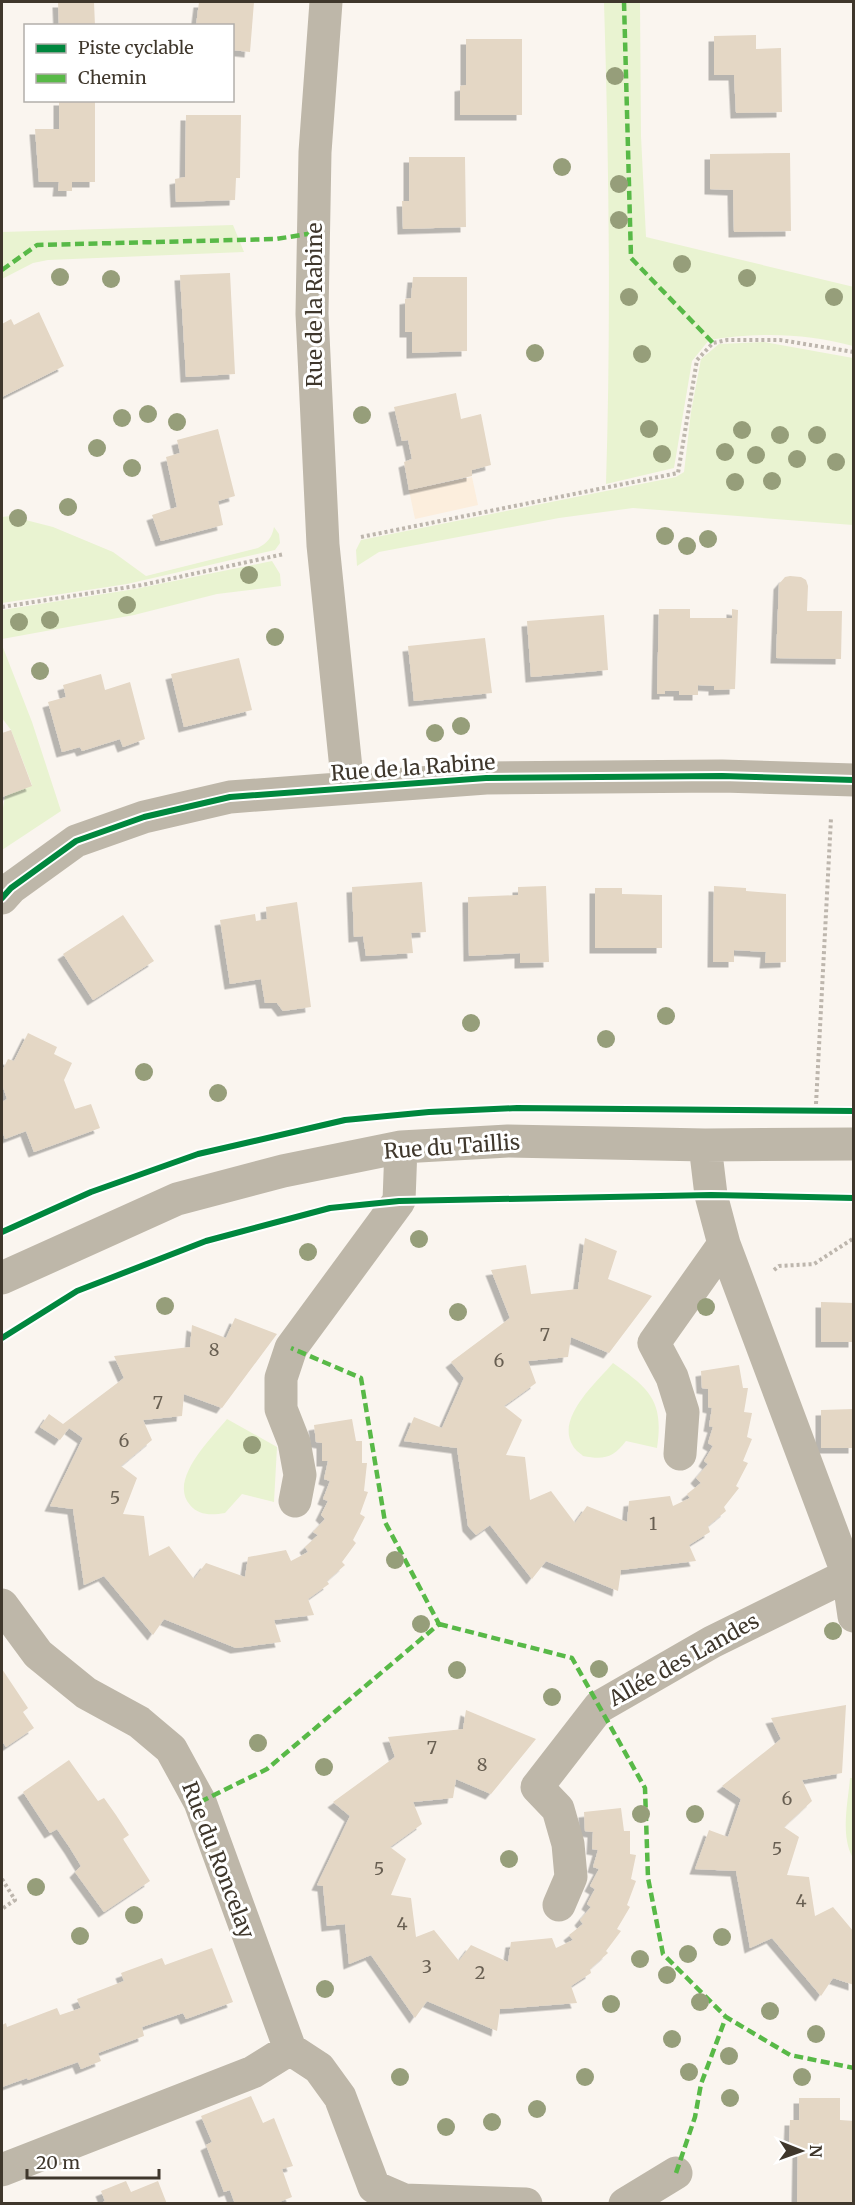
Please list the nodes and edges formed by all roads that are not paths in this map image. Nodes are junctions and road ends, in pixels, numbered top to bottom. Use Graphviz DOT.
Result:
graph roads {
  1 [pos="326,2"];
  2 [pos="844,779"];
  3 [pos="348,788"];
  4 [pos="2,898"];
  5 [pos="854,1144"];
  6 [pos="705,1145"];
  7 [pos="401,1147"];
  8 [pos="724,1244"];
  9 [pos="2,1278"];
  10 [pos="680,1454"];
  11 [pos="295,1501"];
  12 [pos="848,1575"];
  13 [pos="2,1605"];
  14 [pos="854,1616"];
  15 [pos="558,1905"];
  16 [pos="290,2049"];
  17 [pos="2,2170"];
  18 [pos="676,2173"];
  19 [pos="525,2204"];
  20 [pos="625,2204"];
  1 -- 3 [label="street, Rue de la Rabine"];
  2 -- 3 [label="street, Rue de la Rabine"];
  3 -- 4 [label="street, Rue de la Rabine"];
  5 -- 6 [label="street, Rue du Taillis"];
  6 -- 7 [label="street, Rue du Taillis"];
  6 -- 8 [label="street"];
  7 -- 9 [label="street, Rue du Taillis"];
  7 -- 11 [label="street"];
  8 -- 10 [label="street"];
  8 -- 12 [label="street"];
  12 -- 14 [label="street"];
  12 -- 15 [label="street, Allée des Landes"];
  13 -- 16 [label="street, Rue du Roncelay"];
  16 -- 17 [label="street"];
  16 -- 19 [label="street"];
  18 -- 20 [label="street"];
}
